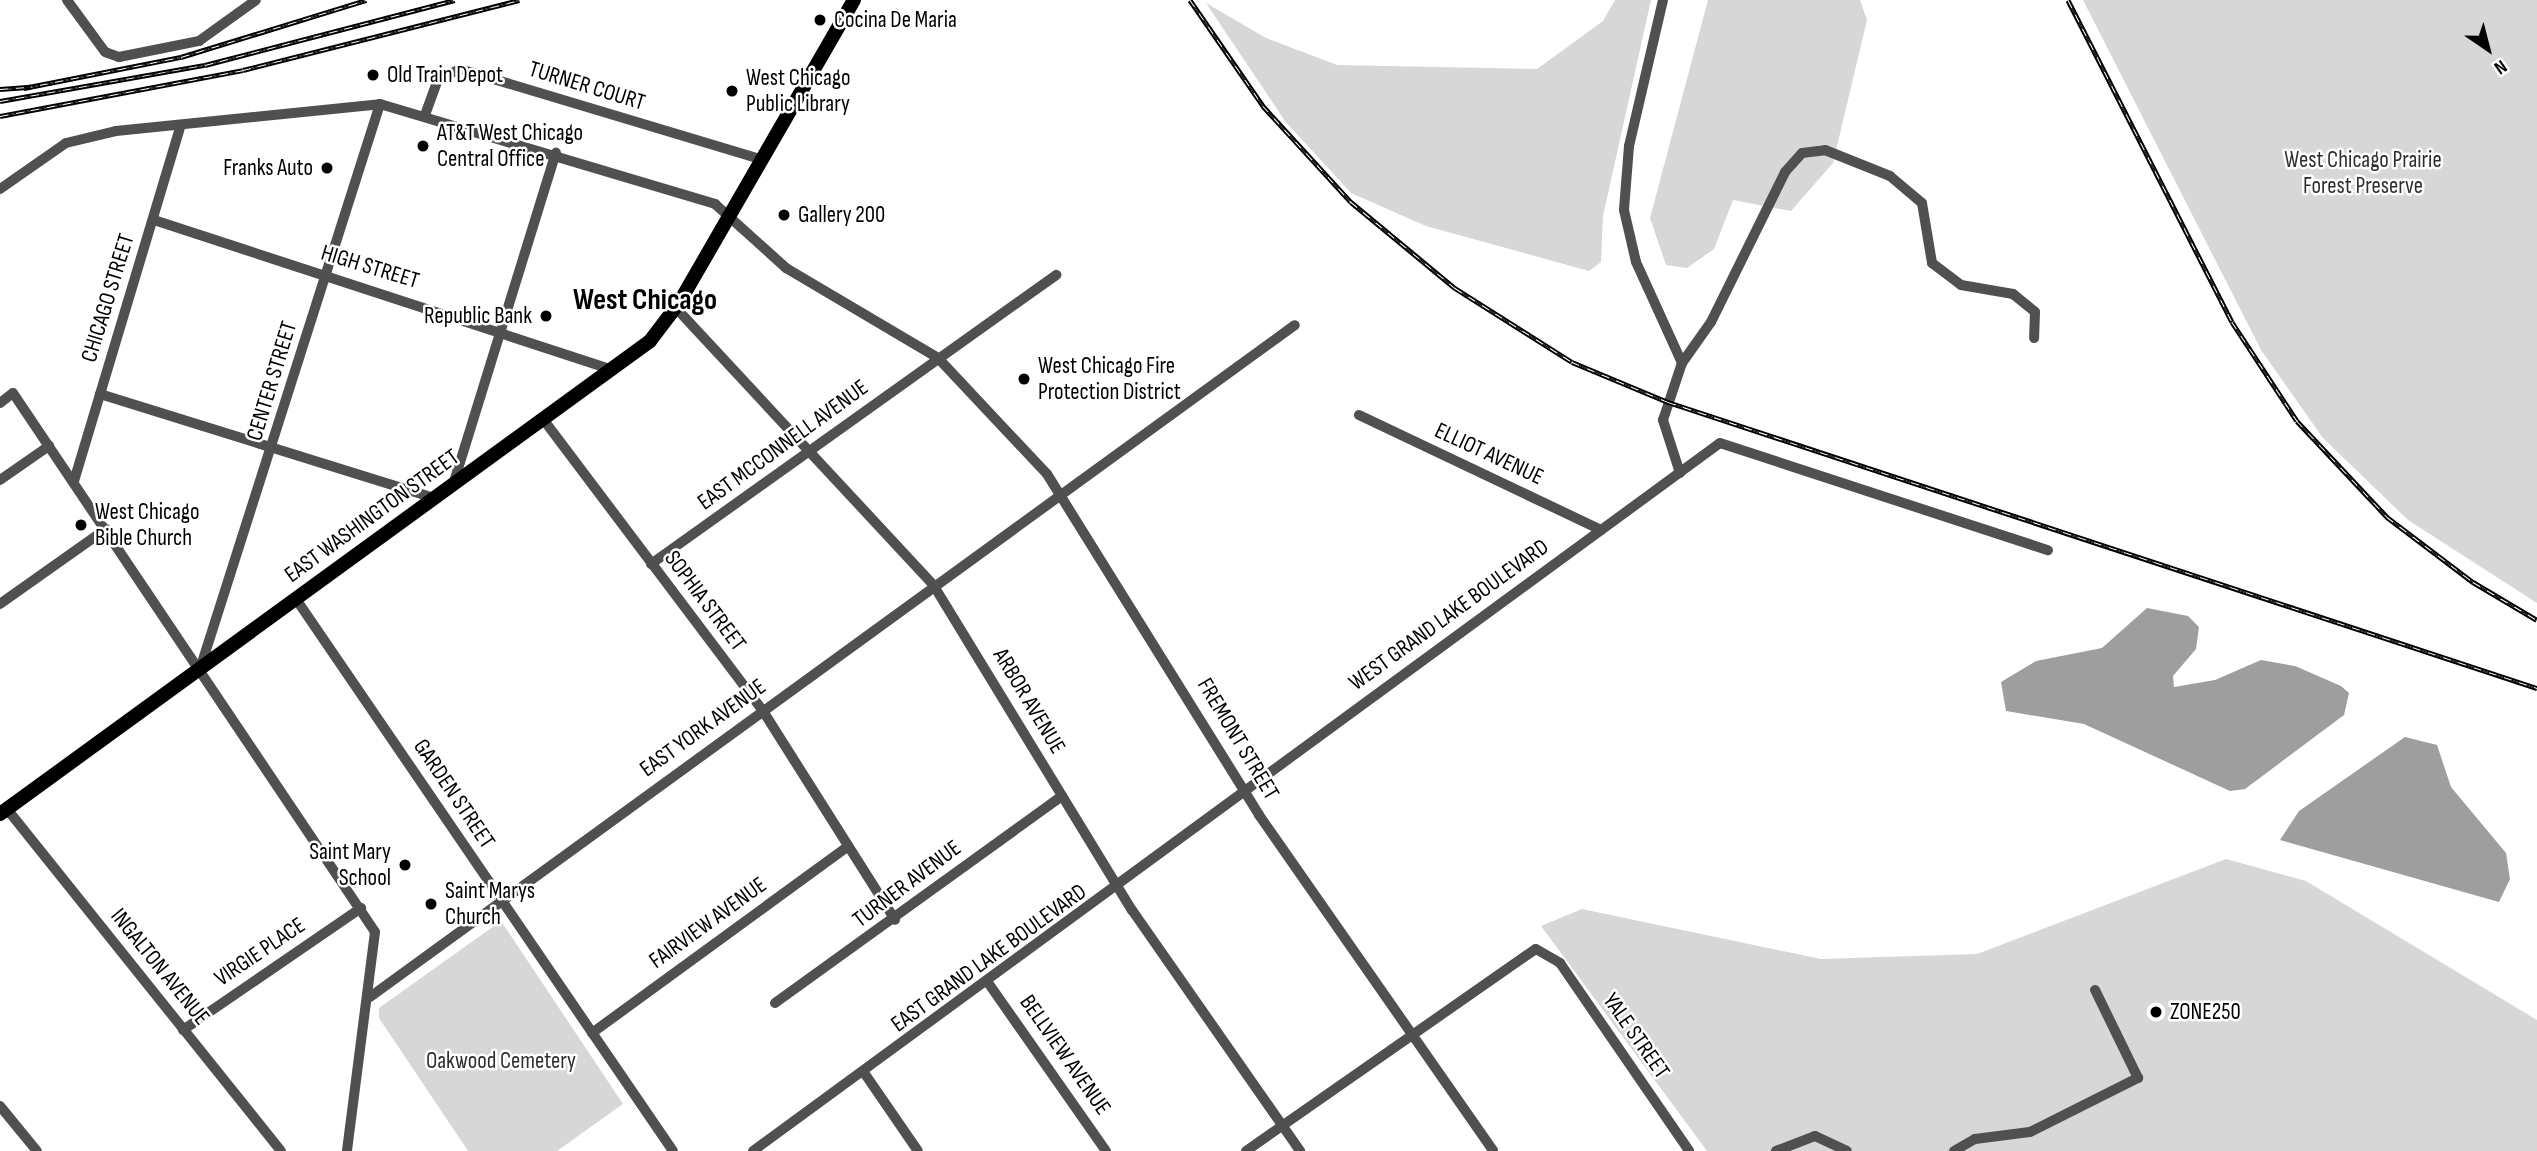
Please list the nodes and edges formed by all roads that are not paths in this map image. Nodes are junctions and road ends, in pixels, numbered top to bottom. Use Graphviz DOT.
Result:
graph roads {
  1 [pos="67,0"];
  2 [pos="256,0"];
  3 [pos="854,0"];
  4 [pos="1663,0"];
  5 [pos="380,104"];
  6 [pos="425,115"];
  7 [pos="180,127"];
  8 [pos="556,153"];
  9 [pos="763,160"];
  10 [pos="0,189"];
  11 [pos="730,217"];
  12 [pos="154,220"];
  13 [pos="1056,275"];
  14 [pos="327,276"];
  15 [pos="676,308"];
  16 [pos="1295,325"];
  17 [pos="501,329"];
  18 [pos="2034,338"];
  19 [pos="938,358"];
  20 [pos="1682,363"];
  21 [pos="612,370"];
  22 [pos="100,394"];
  23 [pos="0,403"];
  24 [pos="1359,415"];
  25 [pos="543,419"];
  26 [pos="49,446"];
  27 [pos="274,448"];
  28 [pos="809,452"];
  29 [pos="1680,473"];
  30 [pos="0,480"];
  31 [pos="74,481"];
  32 [pos="453,485"];
  33 [pos="1062,494"];
  34 [pos="434,498"];
  35 [pos="106,529"];
  36 [pos="1601,530"];
  37 [pos="2049,551"];
  38 [pos="652,564"];
  39 [pos="934,586"];
  40 [pos="296,599"];
  41 [pos="0,604"];
  42 [pos="200,669"];
  43 [pos="762,711"];
  44 [pos="1247,795"];
  45 [pos="1062,796"];
  46 [pos="3,811"];
  47 [pos="848,846"];
  48 [pos="1119,889"];
  49 [pos="501,902"];
  50 [pos="361,908"];
  51 [pos="894,920"];
  52 [pos="989,984"];
  53 [pos="2095,990"];
  54 [pos="369,997"];
  55 [pos="775,1003"];
  56 [pos="183,1030"];
  57 [pos="1411,1032"];
  58 [pos="592,1033"];
  59 [pos="865,1074"];
  60 [pos="0,1106"];
  61 [pos="1282,1125"];
  62 [pos="37,1151"];
  63 [pos="281,1151"];
  64 [pos="347,1151"];
  65 [pos="673,1151"];
  66 [pos="753,1151"];
  67 [pos="918,1151"];
  68 [pos="1106,1151"];
  69 [pos="1246,1151"];
  70 [pos="1300,1151"];
  71 [pos="1493,1151"];
  72 [pos="1689,1151"];
  73 [pos="1776,1151"];
  74 [pos="1847,1151"];
  75 [pos="1954,1151"];
  1 -- 2 [label="street"];
  3 -- 9 [label="main road, EAST WASHINGTON STREET"];
  4 -- 20 [label="street"];
  5 -- 6 [label="street, FREMONT STREET"];
  5 -- 7 [label="street"];
  5 -- 14 [label="street, CENTER STREET"];
  6 -- 8 [label="street, FREMONT STREET"];
  6 -- 9 [label="street, TURNER COURT"];
  7 -- 10 [label="street"];
  7 -- 12 [label="street, CHICAGO STREET"];
  8 -- 11 [label="street, FREMONT STREET"];
  8 -- 17 [label="street"];
  9 -- 11 [label="main road, EAST WASHINGTON STREET"];
  11 -- 15 [label="main road, EAST WASHINGTON STREET"];
  11 -- 19 [label="street, FREMONT STREET"];
  12 -- 14 [label="street, HIGH STREET"];
  12 -- 22 [label="street, CHICAGO STREET"];
  13 -- 19 [label="street, EAST MCCONNELL AVENUE"];
  14 -- 17 [label="street, HIGH STREET"];
  14 -- 27 [label="street, CENTER STREET"];
  15 -- 21 [label="main road, EAST WASHINGTON STREET"];
  15 -- 28 [label="street, ARBOR AVENUE"];
  16 -- 33 [label="street, EAST YORK AVENUE"];
  17 -- 21 [label="street, HIGH STREET"];
  17 -- 32 [label="street"];
  18 -- 20 [label="street"];
  19 -- 28 [label="street, EAST MCCONNELL AVENUE"];
  19 -- 33 [label="street, FREMONT STREET"];
  20 -- 29 [label="street"];
  21 -- 25 [label="main road, EAST WASHINGTON STREET"];
  22 -- 27 [label="street"];
  22 -- 31 [label="street, CHICAGO STREET"];
  23 -- 26 [label="street"];
  24 -- 36 [label="street, ELLIOT AVENUE"];
  25 -- 32 [label="main road, EAST WASHINGTON STREET"];
  25 -- 38 [label="street, SOPHIA STREET"];
  26 -- 30 [label="street"];
  26 -- 31 [label="street"];
  27 -- 34 [label="street"];
  27 -- 42 [label="street, CENTER STREET"];
  28 -- 38 [label="street, EAST MCCONNELL AVENUE"];
  28 -- 39 [label="street, ARBOR AVENUE"];
  29 -- 36 [label="street, WEST GRAND LAKE BOULEVARD"];
  29 -- 37 [label="street, WEST GRAND LAKE BOULEVARD"];
  31 -- 35 [label="street"];
  32 -- 34 [label="main road, EAST WASHINGTON STREET"];
  33 -- 39 [label="street, EAST YORK AVENUE"];
  33 -- 44 [label="street, FREMONT STREET"];
  34 -- 40 [label="main road, EAST WASHINGTON STREET"];
  35 -- 41 [label="street"];
  35 -- 42 [label="street"];
  36 -- 44 [label="street, WEST GRAND LAKE BOULEVARD"];
  38 -- 43 [label="street, SOPHIA STREET"];
  39 -- 43 [label="street, EAST YORK AVENUE"];
  39 -- 45 [label="street, ARBOR AVENUE"];
  40 -- 42 [label="main road, EAST WASHINGTON STREET"];
  40 -- 49 [label="street, GARDEN STREET"];
  42 -- 46 [label="main road, EAST WASHINGTON STREET"];
  42 -- 50 [label="street"];
  43 -- 47 [label="street, SOPHIA STREET"];
  43 -- 49 [label="street, EAST YORK AVENUE"];
  44 -- 48 [label="street, EAST GRAND LAKE BOULEVARD"];
  44 -- 57 [label="street, FREMONT STREET"];
  45 -- 48 [label="street, ARBOR AVENUE"];
  45 -- 51 [label="street, TURNER AVENUE"];
  46 -- 56 [label="street, INGALTON AVENUE"];
  47 -- 51 [label="street, SOPHIA STREET"];
  47 -- 58 [label="street, FAIRVIEW AVENUE"];
  48 -- 52 [label="street, EAST GRAND LAKE BOULEVARD"];
  48 -- 61 [label="street, ARBOR AVENUE"];
  49 -- 54 [label="street, EAST YORK AVENUE"];
  49 -- 58 [label="street, GARDEN STREET"];
  50 -- 54 [label="street"];
  50 -- 56 [label="street, VIRGIE PLACE"];
  51 -- 55 [label="street, TURNER AVENUE"];
  52 -- 59 [label="street, EAST GRAND LAKE BOULEVARD"];
  52 -- 68 [label="street, BELLVIEW AVENUE"];
  53 -- 75 [label="street"];
  54 -- 64 [label="street"];
  56 -- 63 [label="street, INGALTON AVENUE"];
  57 -- 61 [label="street"];
  57 -- 71 [label="street, FREMONT STREET"];
  57 -- 72 [label="street, YALE STREET"];
  58 -- 65 [label="street, GARDEN STREET"];
  59 -- 66 [label="street, EAST GRAND LAKE BOULEVARD"];
  59 -- 67 [label="street"];
  60 -- 62 [label="street"];
  61 -- 69 [label="street"];
  61 -- 70 [label="street, ARBOR AVENUE"];
  73 -- 74 [label="street"];
}
